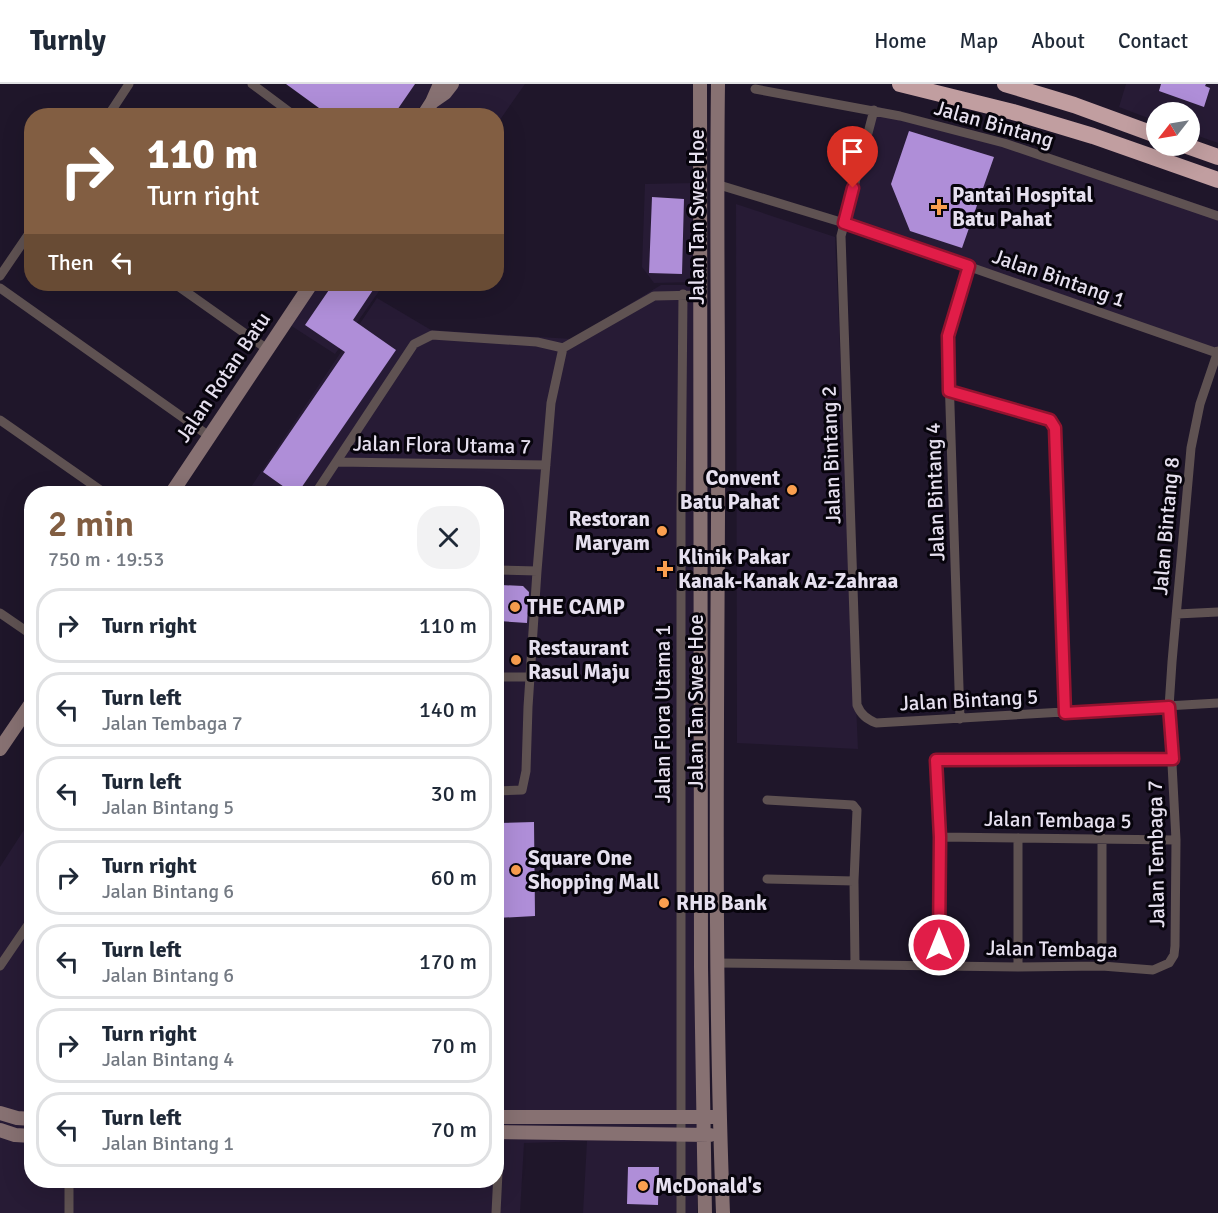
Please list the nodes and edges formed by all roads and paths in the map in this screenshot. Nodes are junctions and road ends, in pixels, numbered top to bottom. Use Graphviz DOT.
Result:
graph roads {
  1 [pos="129,84"];
  2 [pos="252,84"];
  3 [pos="700,84"];
  4 [pos="718,84"];
  5 [pos="900,84"];
  6 [pos="1005,84"];
  7 [pos="442,86"];
  8 [pos="755,89"];
  9 [pos="115,108"];
  10 [pos="284,108"];
  11 [pos="428,108"];
  12 [pos="874,110"];
  13 [pos="1146,131"];
  14 [pos="1200,151"];
  15 [pos="1218,157"];
  16 [pos="1218,180"];
  17 [pos="716,184"];
  18 [pos="1218,216"];
  19 [pos="844,223"];
  20 [pos="24,241"];
  21 [pos="969,266"];
  22 [pos="0,276"];
  23 [pos="0,288"];
  24 [pos="185,291"];
  25 [pos="306,291"];
  26 [pos="683,294"];
  27 [pos="701,295"];
  28 [pos="563,348"];
  29 [pos="267,349"];
  30 [pos="1218,352"];
  31 [pos="949,391"];
  32 [pos="0,420"];
  33 [pos="209,436"];
  34 [pos="336,462"];
  35 [pos="546,465"];
  36 [pos="95,486"];
  37 [pos="176,486"];
  38 [pos="320,486"];
  39 [pos="504,570"];
  40 [pos="537,570"];
  41 [pos="1218,612"];
  42 [pos="0,613"];
  43 [pos="1177,614"];
  44 [pos="24,630"];
  45 [pos="504,677"];
  46 [pos="530,677"];
  47 [pos="1218,703"];
  48 [pos="1169,707"];
  49 [pos="24,713"];
  50 [pos="1065,713"];
  51 [pos="960,719"];
  52 [pos="867,720"];
  53 [pos="1,745"];
  54 [pos="1173,759"];
  55 [pos="504,791"];
  56 [pos="767,800"];
  57 [pos="940,837"];
  58 [pos="1102,837"];
  59 [pos="1018,838"];
  60 [pos="1176,840"];
  61 [pos="766,879"];
  62 [pos="854,881"];
  63 [pos="24,931"];
  64 [pos="717,963"];
  65 [pos="1169,963"];
  66 [pos="855,964"];
  67 [pos="0,966"];
  68 [pos="939,966"];
  69 [pos="1102,966"];
  70 [pos="1018,967"];
  71 [pos="0,1113"];
  72 [pos="681,1117"];
  73 [pos="703,1117"];
  74 [pos="720,1117"];
  75 [pos="24,1118"];
  76 [pos="504,1118"];
  77 [pos="0,1130"];
  78 [pos="504,1132"];
  79 [pos="681,1135"];
  80 [pos="704,1135"];
  81 [pos="720,1135"];
  82 [pos="24,1136"];
  83 [pos="69,1188"];
  84 [pos="497,1188"];
  85 [pos="69,1213"];
  86 [pos="496,1213"];
  87 [pos="681,1213"];
  88 [pos="705,1213"];
  89 [pos="723,1213"];
  1 -- 9 [label="street"];
  2 -- 10 [label="street"];
  3 -- 27 [label="main road, Jalan Tan Swee Hoe"];
  4 -- 17 [label="main road, Jalan Tan Swee Hoe"];
  5 -- 16 [label="highway"];
  6 -- 13 [label="highway"];
  7 -- 11 [label="main road"];
  8 -- 12 [label="street, Jalan Bintang"];
  12 -- 18 [label="street, Jalan Bintang"];
  12 -- 19 [label="street, Jalan Bintang 2"];
  14 -- 15 [label="highway"];
  17 -- 19 [label="street, Jalan Bintang 1"];
  17 -- 64 [label="main road, Jalan Tan Swee Hoe"];
  19 -- 21 [label="street, Jalan Bintang 1"];
  19 -- 52 [label="street, Jalan Bintang 2"];
  20 -- 22 [label="street"];
  21 -- 30 [label="street, Jalan Bintang 1"];
  21 -- 31 [label="street, Jalan Bintang 4"];
  23 -- 33 [label="street"];
  24 -- 29 [label="street"];
  25 -- 29 [label="main road, Jalan Rotan Batu"];
  26 -- 27 [label="street"];
  26 -- 28 [label="street"];
  26 -- 72 [label="street, Jalan Flora Utama 1"];
  27 -- 73 [label="main road, Jalan Tan Swee Hoe"];
  28 -- 34 [label="street"];
  28 -- 35 [label="street"];
  29 -- 33 [label="main road, Jalan Rotan Batu"];
  30 -- 43 [label="street, Jalan Bintang 8"];
  31 -- 50 [label="street"];
  31 -- 51 [label="street, Jalan Bintang 4"];
  32 -- 36 [label="street"];
  33 -- 37 [label="main road, Jalan Rotan Batu"];
  34 -- 35 [label="street, Jalan Flora Utama 7"];
  34 -- 38 [label="street"];
  35 -- 40 [label="street"];
  39 -- 40 [label="street"];
  40 -- 46 [label="street"];
  41 -- 43 [label="street"];
  42 -- 44 [label="street"];
  43 -- 48 [label="street, Jalan Bintang 8"];
  45 -- 46 [label="street"];
  46 -- 55 [label="street"];
  47 -- 48 [label="street, Jalan Bintang 5"];
  48 -- 50 [label="street, Jalan Bintang 5"];
  48 -- 54 [label="street, Jalan Tembaga 7"];
  49 -- 53 [label="main road"];
  50 -- 51 [label="street, Jalan Bintang 5"];
  51 -- 52 [label="street, Jalan Bintang 5"];
  54 -- 57 [label="street"];
  54 -- 60 [label="street, Jalan Tembaga 7"];
  56 -- 62 [label="street"];
  57 -- 59 [label="street, Jalan Tembaga 5"];
  57 -- 68 [label="street"];
  58 -- 59 [label="street, Jalan Tembaga 5"];
  58 -- 60 [label="street, Jalan Tembaga 5"];
  58 -- 69 [label="street"];
  59 -- 70 [label="street"];
  60 -- 65 [label="street, Jalan Tembaga 7"];
  61 -- 62 [label="street"];
  62 -- 66 [label="street"];
  63 -- 67 [label="street"];
  64 -- 66 [label="street, Jalan Tembaga"];
  64 -- 74 [label="main road, Jalan Tan Swee Hoe"];
  65 -- 69 [label="street, Jalan Tembaga"];
  66 -- 68 [label="street, Jalan Tembaga"];
  68 -- 70 [label="street, Jalan Tembaga"];
  69 -- 70 [label="street, Jalan Tembaga"];
  71 -- 75 [label="main road"];
  72 -- 73 [label="main road"];
  72 -- 76 [label="main road"];
  72 -- 79 [label="street, Jalan Flora Utama 1"];
  73 -- 74 [label="main road"];
  73 -- 80 [label="main road, Jalan Tan Swee Hoe"];
  74 -- 81 [label="main road, Jalan Tan Swee Hoe"];
  77 -- 82 [label="main road"];
  78 -- 79 [label="main road"];
  79 -- 80 [label="main road"];
  79 -- 87 [label="street, Jalan Flora Utama 1"];
  80 -- 81 [label="main road"];
  80 -- 88 [label="main road, Jalan Tan Swee Hoe"];
  81 -- 89 [label="main road, Jalan Tan Swee Hoe"];
  83 -- 85 [label="street"];
  84 -- 86 [label="street"];
}
